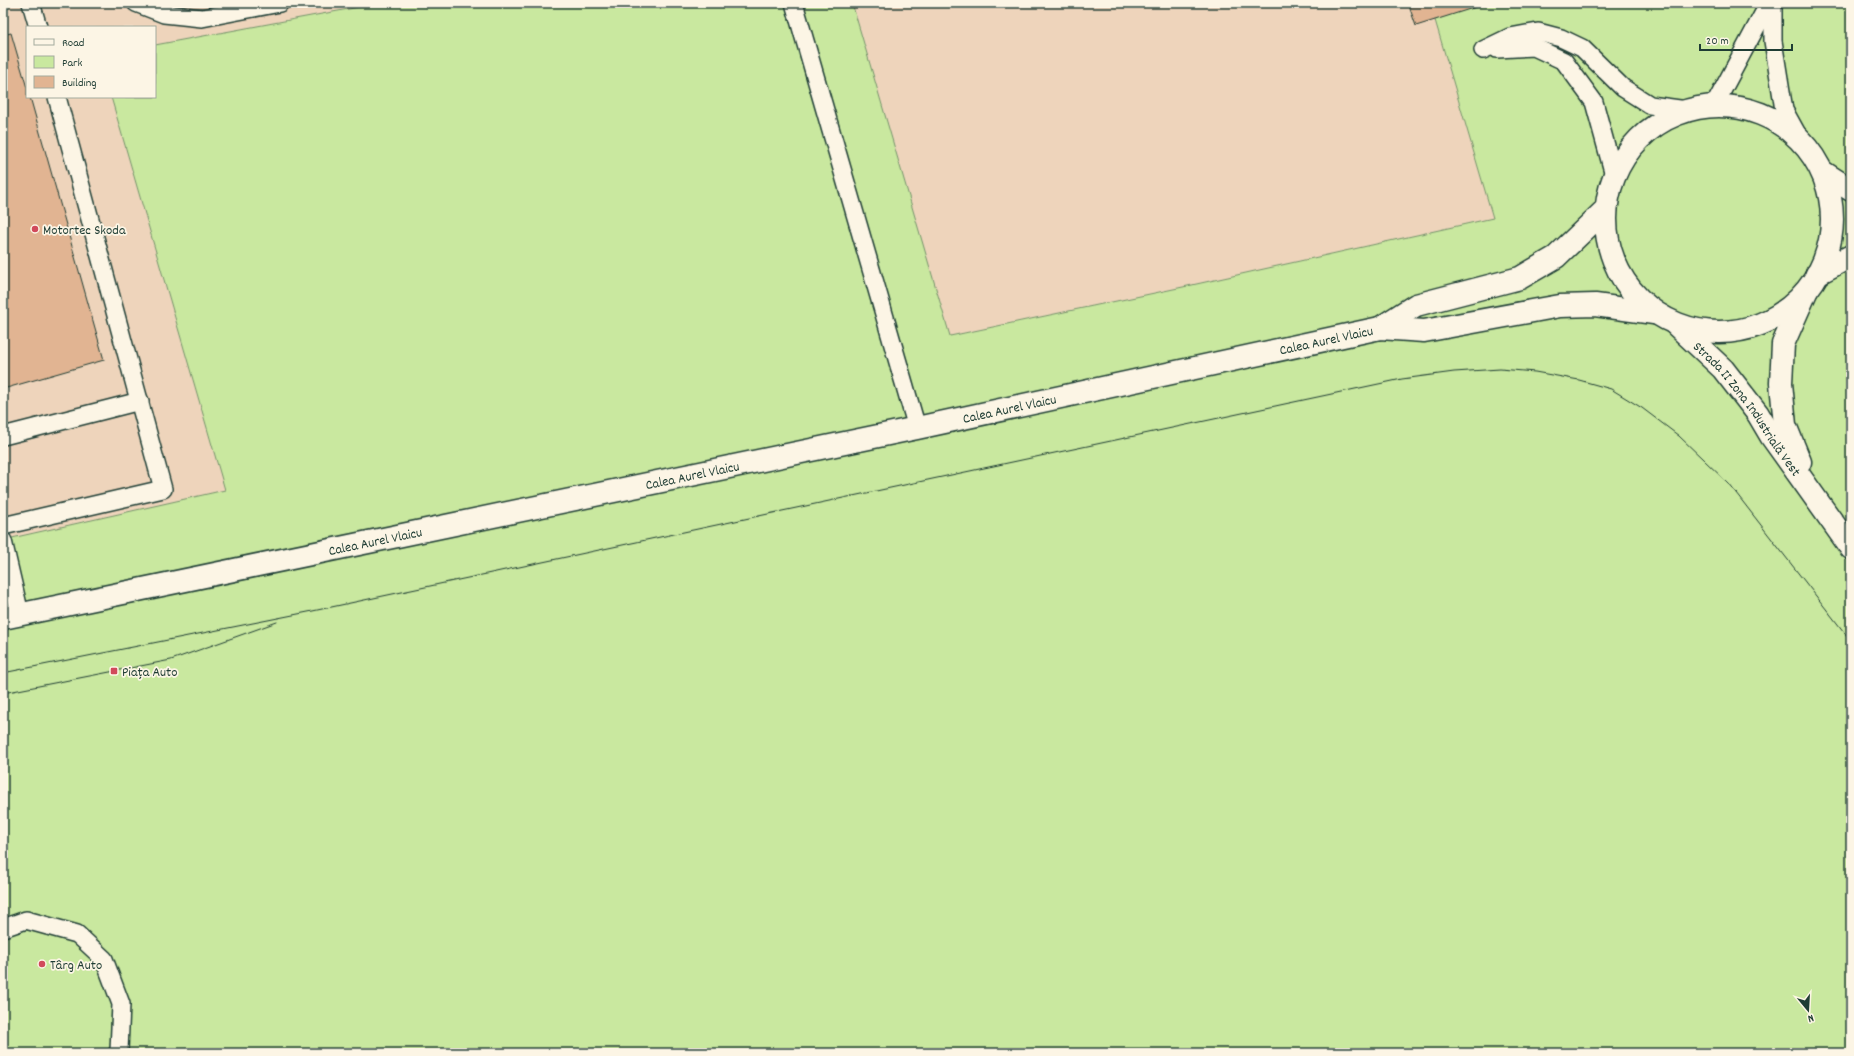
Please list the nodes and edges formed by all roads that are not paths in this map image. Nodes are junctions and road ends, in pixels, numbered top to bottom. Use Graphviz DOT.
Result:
graph roads {
  1 [pos="32,3"];
  2 [pos="136,3"];
  3 [pos="280,3"];
  4 [pos="794,3"];
  5 [pos="1769,3"];
  6 [pos="1773,3"];
  7 [pos="38,26"];
  8 [pos="57,98"];
  9 [pos="1714,106"];
  10 [pos="1687,110"];
  11 [pos="1800,139"];
  12 [pos="1823,172"];
  13 [pos="1614,175"];
  14 [pos="1851,190"];
  15 [pos="1606,209"];
  16 [pos="1851,256"];
  17 [pos="1817,274"];
  18 [pos="1806,292"];
  19 [pos="1654,313"];
  20 [pos="1675,324"];
  21 [pos="1380,328"];
  22 [pos="140,401"];
  23 [pos="916,428"];
  24 [pos="3,436"];
  25 [pos="1815,498"];
  26 [pos="3,526"];
  27 [pos="3,540"];
  28 [pos="1851,548"];
  29 [pos="12,616"];
  30 [pos="3,928"];
  31 [pos="118,1052"];
  1 -- 7 [label="lane"];
  2 -- 3 [label="lane"];
  4 -- 23 [label="lane"];
  5 -- 9 [label="lane"];
  6 -- 11 [label="lane"];
  8 -- 22 [label="lane"];
  9 -- 10 [label="main road, Calea Aurel Vlaicu"];
  9 -- 11 [label="main road, Calea Aurel Vlaicu"];
  10 -- 13 [label="main road, Calea Aurel Vlaicu"];
  10 -- 13 [label="lane"];
  11 -- 12 [label="main road, Calea Aurel Vlaicu"];
  12 -- 14 [label="main road, Calea Aurel Vlaicu"];
  12 -- 17 [label="main road, Calea Aurel Vlaicu"];
  13 -- 15 [label="main road, Calea Aurel Vlaicu"];
  15 -- 19 [label="main road, Calea Aurel Vlaicu"];
  15 -- 21 [label="main road, Calea Aurel Vlaicu"];
  16 -- 17 [label="main road"];
  17 -- 18 [label="main road, Calea Aurel Vlaicu"];
  18 -- 20 [label="main road, Calea Aurel Vlaicu"];
  18 -- 25 [label="main road, Strada II Zona Industrială Vest"];
  19 -- 20 [label="main road, Calea Aurel Vlaicu"];
  19 -- 21 [label="main road, Calea Aurel Vlaicu"];
  20 -- 25 [label="main road, Strada II Zona Industrială Vest"];
  21 -- 23 [label="main road, Calea Aurel Vlaicu"];
  22 -- 24 [label="lane"];
  22 -- 26 [label="lane"];
  23 -- 29 [label="main road, Calea Aurel Vlaicu"];
  25 -- 28 [label="main road, Strada II Zona Industrială Vest"];
  27 -- 29 [label="lane"];
  30 -- 31 [label="lane"];
}
